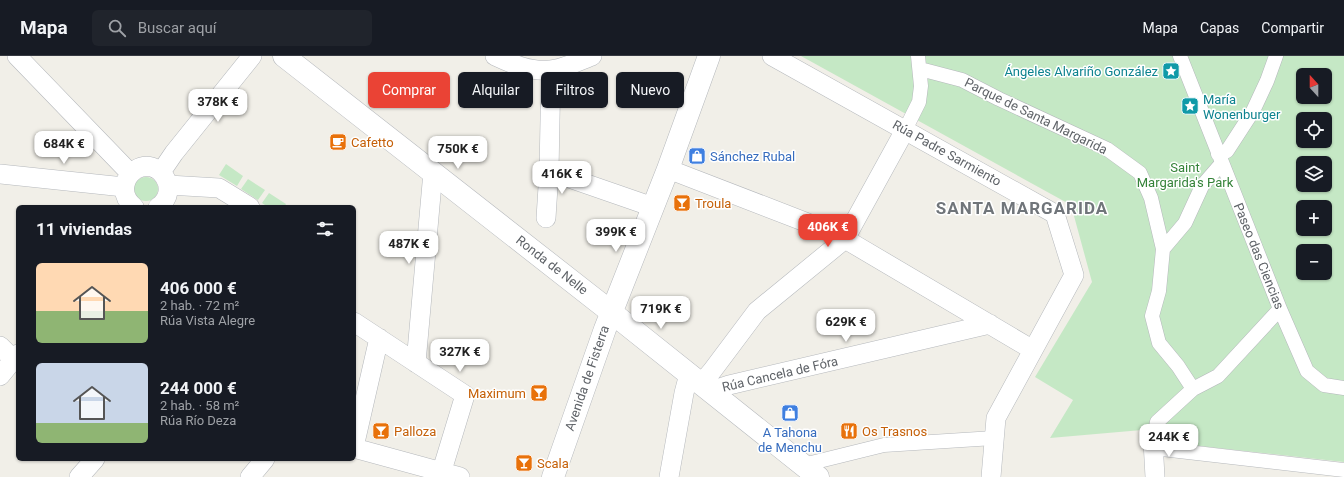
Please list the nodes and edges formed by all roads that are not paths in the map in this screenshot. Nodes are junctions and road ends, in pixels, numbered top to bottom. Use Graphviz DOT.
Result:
graph roads {
  1 [pos="18,56"];
  2 [pos="252,56"];
  3 [pos="284,56"];
  4 [pos="496,56"];
  5 [pos="592,56"];
  6 [pos="709,56"];
  7 [pos="772,56"];
  8 [pos="1180,56"];
  9 [pos="1276,56"];
  10 [pos="919,63"];
  11 [pos="551,70"];
  12 [pos="905,130"];
  13 [pos="1220,159"];
  14 [pos="668,169"];
  15 [pos="548,171"];
  16 [pos="432,172"];
  17 [pos="0,174"];
  18 [pos="164,179"];
  19 [pos="127,180"];
  20 [pos="132,205"];
  21 [pos="161,205"];
  22 [pos="247,205"];
  23 [pos="653,207"];
  24 [pos="546,218"];
  25 [pos="845,240"];
  26 [pos="1163,249"];
  27 [pos="1280,309"];
  28 [pos="611,312"];
  29 [pos="356,323"];
  30 [pos="990,324"];
  31 [pos="379,338"];
  32 [pos="0,346"];
  33 [pos="1034,350"];
  34 [pos="16,357"];
  35 [pos="16,359"];
  36 [pos="416,363"];
  37 [pos="0,376"];
  38 [pos="700,383"];
  39 [pos="1344,388"];
  40 [pos="1193,389"];
  41 [pos="994,438"];
  42 [pos="356,439"];
  43 [pos="1153,444"];
  44 [pos="356,449"];
  45 [pos="93,461"];
  46 [pos="263,461"];
  47 [pos="1344,470"];
  48 [pos="810,471"];
  49 [pos="440,474"];
  50 [pos="79,477"];
  51 [pos="250,477"];
  52 [pos="460,477"];
  53 [pos="552,477"];
  54 [pos="669,477"];
  55 [pos="991,477"];
  56 [pos="1155,477"];
  1 -- 19 [label="street"];
  2 -- 18 [label="street"];
  3 -- 16 [label="street, Ronda de Nelle"];
  4 -- 11 [label="street"];
  5 -- 11 [label="street"];
  6 -- 14 [label="street, Avenida de Fisterra"];
  7 -- 12 [label="street, Rúa Padre Sarmiento"];
  8 -- 13 [label="street, Paseo das Ciencias"];
  9 -- 13 [label="street"];
  10 -- 12 [label="street, Parque de Santa Margarida"];
  10 -- 26 [label="street, Parque de Santa Margarida"];
  11 -- 15 [label="street"];
  12 -- 25 [label="street"];
  12 -- 33 [label="street, Rúa Padre Sarmiento"];
  13 -- 26 [label="street"];
  13 -- 27 [label="street, Paseo das Ciencias"];
  14 -- 23 [label="street, Avenida de Fisterra"];
  14 -- 25 [label="street"];
  15 -- 23 [label="street"];
  15 -- 24 [label="street"];
  16 -- 28 [label="street, Ronda de Nelle"];
  16 -- 36 [label="street"];
  17 -- 19 [label="street"];
  18 -- 19 [label="street"];
  18 -- 21 [label="street"];
  18 -- 22 [label="street"];
  19 -- 20 [label="street"];
  23 -- 28 [label="street, Avenida de Fisterra"];
  25 -- 30 [label="street"];
  25 -- 38 [label="street"];
  26 -- 40 [label="street, Parque de Santa Margarida"];
  27 -- 39 [label="street, Paseo das Ciencias"];
  27 -- 40 [label="street"];
  28 -- 38 [label="street, Ronda de Nelle"];
  28 -- 53 [label="street, Avenida de Fisterra"];
  29 -- 31 [label="street"];
  30 -- 33 [label="street"];
  30 -- 38 [label="street, Rúa Cancela de Fóra"];
  31 -- 36 [label="street"];
  31 -- 42 [label="street"];
  32 -- 34 [label="street"];
  33 -- 41 [label="street, Rúa Padre Sarmiento"];
  35 -- 37 [label="street"];
  36 -- 49 [label="street"];
  38 -- 48 [label="street, Ronda de Nelle"];
  38 -- 54 [label="street"];
  40 -- 43 [label="street"];
  41 -- 48 [label="street"];
  41 -- 55 [label="street, Rúa Padre Sarmiento"];
  43 -- 47 [label="street"];
  43 -- 56 [label="street"];
  44 -- 49 [label="street"];
  45 -- 50 [label="street"];
  46 -- 51 [label="street"];
  49 -- 52 [label="street"];
}
